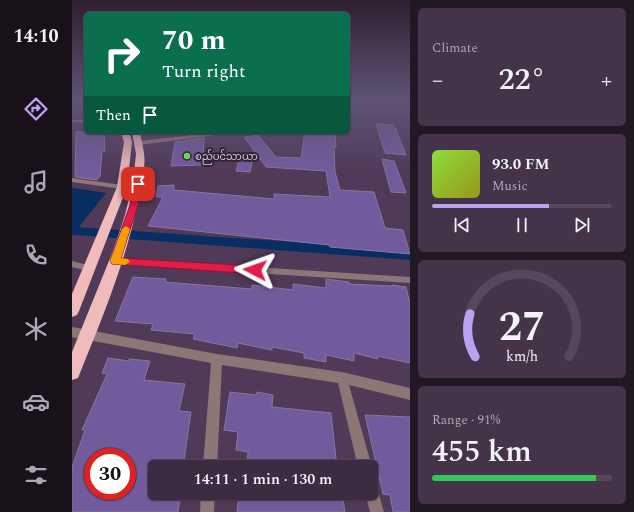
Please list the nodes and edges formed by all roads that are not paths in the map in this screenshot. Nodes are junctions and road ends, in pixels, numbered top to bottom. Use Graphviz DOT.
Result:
graph roads {
  1 [pos="126,134"];
  2 [pos="137,134"];
  3 [pos="215,134"];
  4 [pos="139,143"];
  5 [pos="72,180"];
  6 [pos="122,187"];
  7 [pos="115,261"];
  8 [pos="72,264"];
  9 [pos="91,264"];
  10 [pos="410,280"];
  11 [pos="72,311"];
  12 [pos="72,332"];
  13 [pos="87,333"];
  14 [pos="217,359"];
  15 [pos="72,372"];
  16 [pos="342,378"];
  17 [pos="410,394"];
  18 [pos="210,460"];
  19 [pos="363,460"];
  20 [pos="208,500"];
  21 [pos="374,500"];
  22 [pos="207,512"];
  23 [pos="377,512"];
  1 -- 6 [label="highway"];
  2 -- 4 [label="highway"];
  3 -- 4 [label="street"];
  4 -- 7 [label="highway"];
  5 -- 6 [label="street"];
  6 -- 9 [label="highway"];
  7 -- 10 [label="street"];
  7 -- 13 [label="highway"];
  8 -- 9 [label="street"];
  9 -- 11 [label="highway"];
  12 -- 13 [label="street"];
  13 -- 14 [label="street"];
  13 -- 15 [label="highway"];
  14 -- 16 [label="street"];
  14 -- 18 [label="street"];
  16 -- 17 [label="street"];
  16 -- 19 [label="street"];
  20 -- 22 [label="street"];
  21 -- 23 [label="street"];
}
